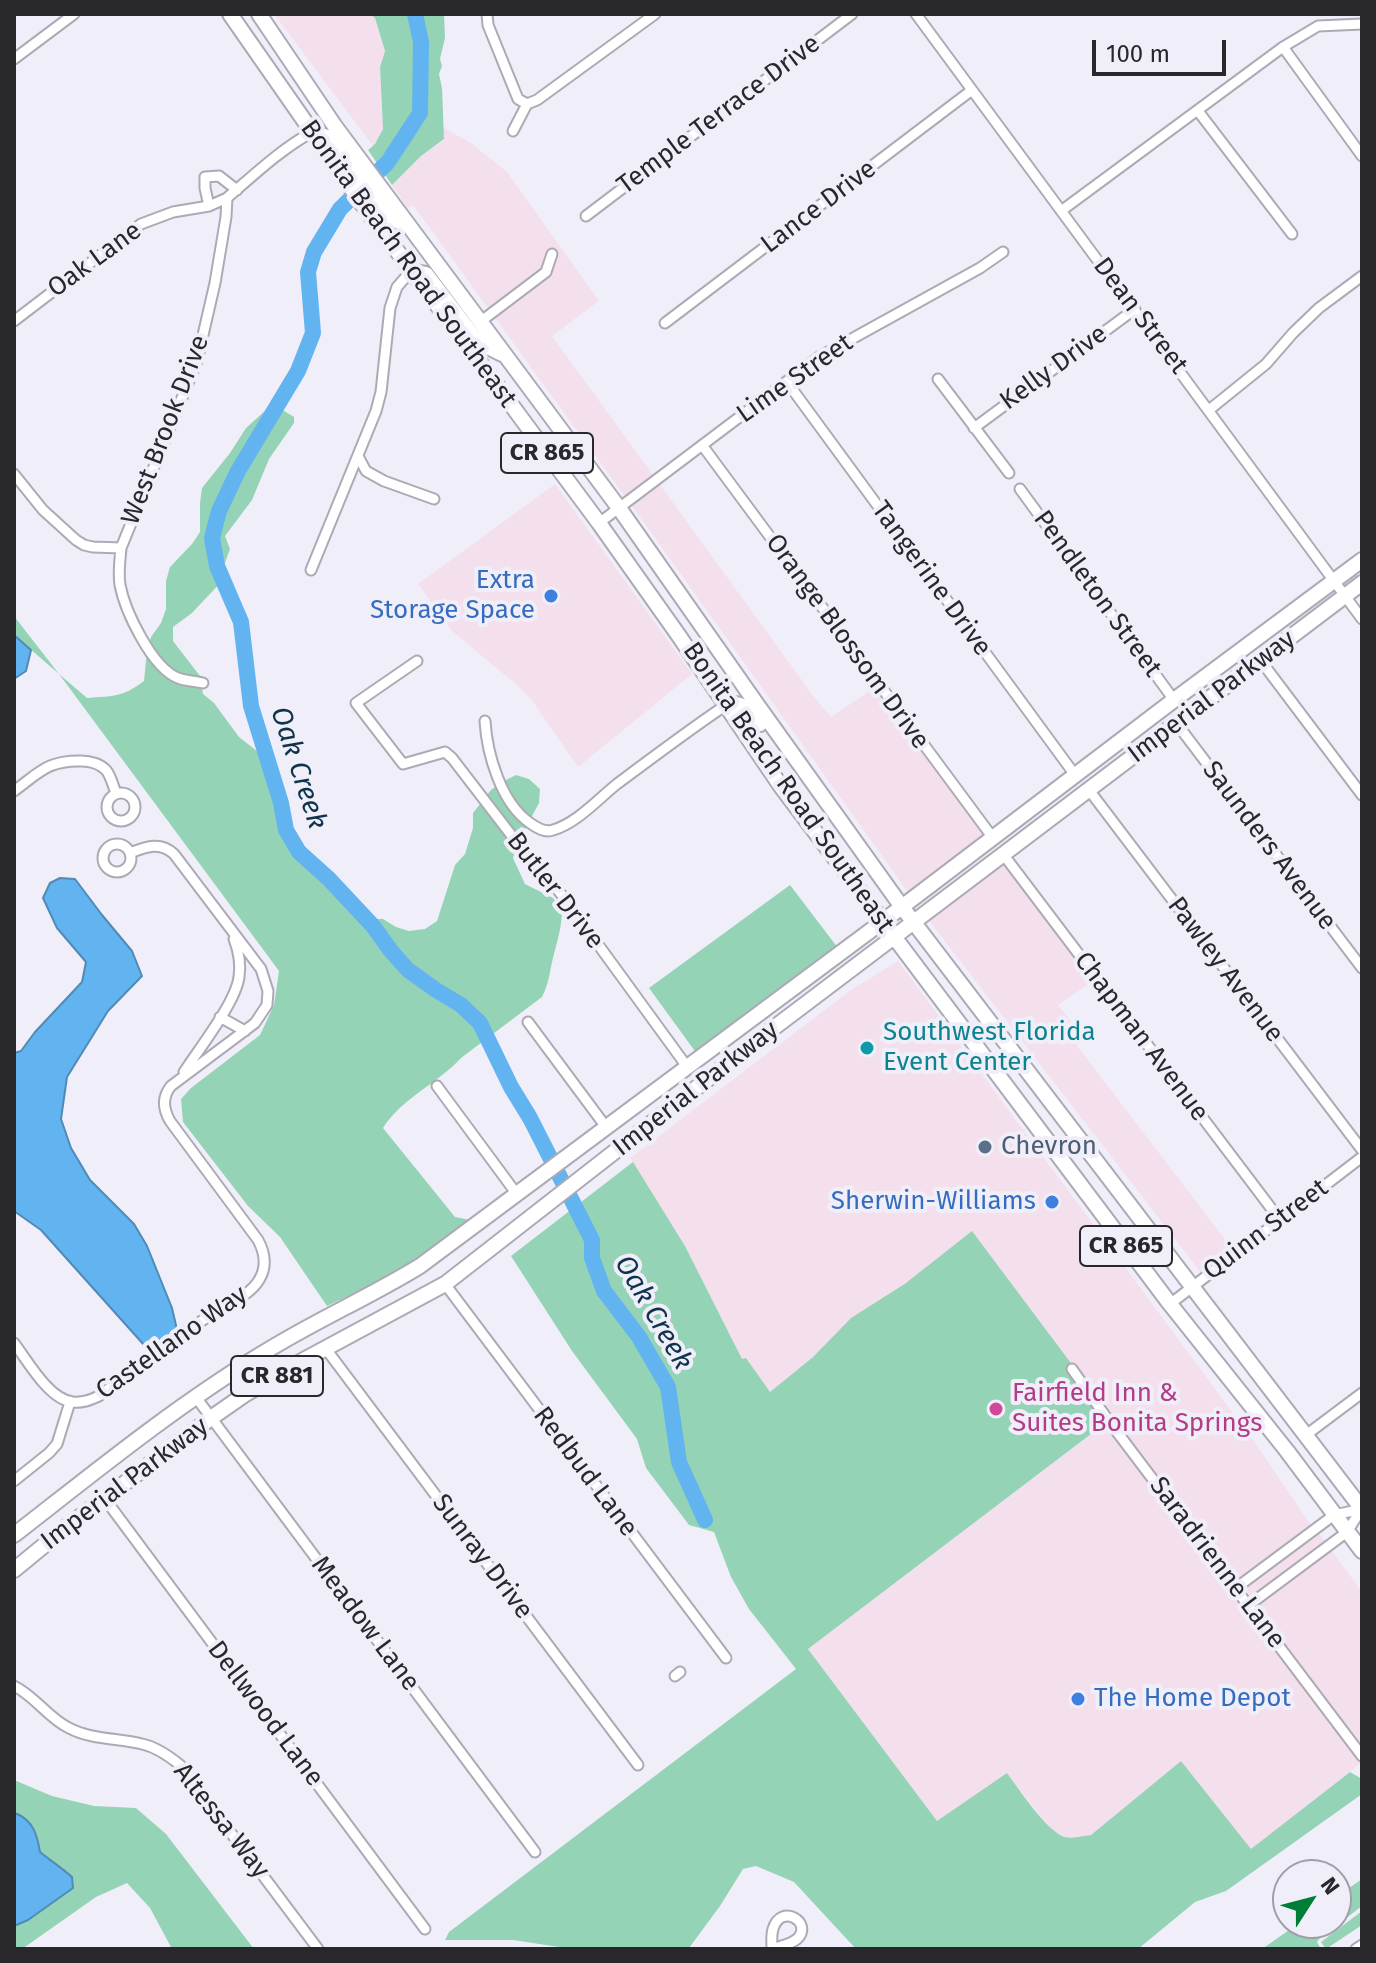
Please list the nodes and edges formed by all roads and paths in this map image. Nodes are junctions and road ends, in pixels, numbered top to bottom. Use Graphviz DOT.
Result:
graph roads {
  1 [pos="74,14"];
  2 [pos="230,14"];
  3 [pos="259,14"];
  4 [pos="487,14"];
  5 [pos="655,14"];
  6 [pos="852,14"];
  7 [pos="1322,14"];
  8 [pos="920,15"];
  9 [pos="1345,19"];
  10 [pos="1362,24"];
  11 [pos="1318,26"];
  12 [pos="1283,47"];
  13 [pos="14,59"];
  14 [pos="972,90"];
  15 [pos="527,104"];
  16 [pos="1198,111"];
  17 [pos="311,131"];
  18 [pos="513,131"];
  19 [pos="1362,156"];
  20 [pos="350,166"];
  21 [pos="237,190"];
  22 [pos="227,198"];
  23 [pos="373,198"];
  24 [pos="209,206"];
  25 [pos="1061,211"];
  26 [pos="586,216"];
  27 [pos="1292,234"];
  28 [pos="1003,252"];
  29 [pos="552,254"];
  30 [pos="411,271"];
  31 [pos="1362,276"];
  32 [pos="1135,309"];
  33 [pos="14,321"];
  34 [pos="480,322"];
  35 [pos="665,323"];
  36 [pos="506,356"];
  37 [pos="938,379"];
  38 [pos="787,382"];
  39 [pos="1209,410"];
  40 [pos="974,428"];
  41 [pos="702,445"];
  42 [pos="358,456"];
  43 [pos="1009,473"];
  44 [pos="14,474"];
  45 [pos="1020,489"];
  46 [pos="434,499"];
  47 [pos="619,508"];
  48 [pos="599,523"];
  49 [pos="121,548"];
  50 [pos="1362,560"];
  51 [pos="311,570"];
  52 [pos="1333,581"];
  53 [pos="1362,583"];
  54 [pos="1345,597"];
  55 [pos="1362,619"];
  56 [pos="417,661"];
  57 [pos="1261,661"];
  58 [pos="203,683"];
  59 [pos="1174,700"];
  60 [pos="726,705"];
  61 [pos="485,721"];
  62 [pos="1177,724"];
  63 [pos="1075,775"];
  64 [pos="812,782"];
  65 [pos="1089,790"];
  66 [pos="14,791"];
  67 [pos="116,793"];
  68 [pos="1362,795"];
  69 [pos="993,838"];
  70 [pos="130,853"];
  71 [pos="1003,854"];
  72 [pos="902,907"];
  73 [pos="882,922"];
  74 [pos="914,922"];
  75 [pos="230,929"];
  76 [pos="894,937"];
  77 [pos="1362,968"];
  78 [pos="220,1017"];
  79 [pos="528,1022"];
  80 [pos="245,1031"];
  81 [pos="688,1068"];
  82 [pos="180,1078"];
  83 [pos="437,1086"];
  84 [pos="672,1108"];
  85 [pos="606,1127"];
  86 [pos="627,1143"];
  87 [pos="1362,1150"];
  88 [pos="1362,1157"];
  89 [pos="516,1193"];
  90 [pos="1280,1220"];
  91 [pos="445,1284"];
  92 [pos="1192,1286"];
  93 [pos="1170,1304"];
  94 [pos="14,1343"];
  95 [pos="326,1349"];
  96 [pos="1072,1369"];
  97 [pos="1362,1393"];
  98 [pos="195,1396"];
  99 [pos="70,1402"];
  100 [pos="211,1418"];
  101 [pos="1306,1435"];
  102 [pos="14,1481"];
  103 [pos="105,1499"];
  104 [pos="1362,1509"];
  105 [pos="1334,1515"];
  106 [pos="1347,1532"];
  107 [pos="14,1535"];
  108 [pos="1362,1551"];
  109 [pos="14,1570"];
  110 [pos="1236,1588"];
  111 [pos="1249,1605"];
  112 [pos="726,1658"];
  113 [pos="14,1686"];
  114 [pos="1362,1756"];
  115 [pos="638,1765"];
  116 [pos="535,1852"];
  117 [pos="425,1929"];
  118 [pos="1362,1945"];
  119 [pos="318,1949"];
  120 [pos="1356,1949"];
  1 -- 13 [label="street"];
  2 -- 17 [label="main road, Bonita Beach Road Southeast"];
  3 -- 20 [label="main road, Bonita Beach Road Southeast / CR 865"];
  4 -- 15 [label="street"];
  5 -- 15 [label="street"];
  6 -- 26 [label="street, Temple Terrace Drive"];
  7 -- 11 [label="street"];
  8 -- 14 [label="street, Dean Street"];
  9 -- 10 [label="street"];
  9 -- 11 [label="street"];
  11 -- 12 [label="street"];
  12 -- 16 [label="street"];
  12 -- 19 [label="street"];
  14 -- 25 [label="street, Dean Street"];
  14 -- 35 [label="street, Lance Drive"];
  15 -- 18 [label="street"];
  16 -- 25 [label="street"];
  16 -- 27 [label="street"];
  17 -- 20 [label="main road, Bonita Beach Road Southeast"];
  17 -- 21 [label="street"];
  20 -- 23 [label="main road, Bonita Beach Road Southeast / CR 865"];
  20 -- 23 [label="main road, Bonita Beach Road Southeast / CR 865"];
  21 -- 22 [label="street"];
  21 -- 24 [label="street"];
  22 -- 24 [label="street, Oak Lane"];
  22 -- 49 [label="street, West Brook Drive"];
  23 -- 30 [label="main road, Bonita Beach Road Southeast / CR 865"];
  23 -- 34 [label="main road, Bonita Beach Road Southeast / CR 865"];
  24 -- 33 [label="street, Oak Lane"];
  25 -- 32 [label="street, Dean Street"];
  28 -- 38 [label="street, Lime Street"];
  29 -- 34 [label="street"];
  30 -- 36 [label="main road"];
  30 -- 42 [label="street"];
  30 -- 48 [label="main road, Bonita Beach Road Southeast / CR 865"];
  31 -- 39 [label="street"];
  32 -- 39 [label="street, Dean Street"];
  32 -- 40 [label="street, Kelly Drive"];
  34 -- 36 [label="main road, Bonita Beach Road Southeast / CR 865"];
  36 -- 47 [label="main road, Bonita Beach Road Southeast / CR 865"];
  37 -- 40 [label="street"];
  38 -- 41 [label="street, Lime Street"];
  38 -- 63 [label="street, Tangerine Drive"];
  39 -- 52 [label="street, Dean Street"];
  40 -- 43 [label="street"];
  41 -- 47 [label="street, Lime Street"];
  41 -- 69 [label="street, Orange Blossom Drive"];
  42 -- 46 [label="street"];
  42 -- 51 [label="street"];
  44 -- 49 [label="street"];
  45 -- 59 [label="street, Pendleton Street"];
  47 -- 48 [label="street, Lime Street"];
  47 -- 64 [label="main road, Bonita Beach Road Southeast / CR 865"];
  48 -- 60 [label="main road, Bonita Beach Road Southeast / CR 865"];
  49 -- 58 [label="street, West Brook Drive"];
  50 -- 52 [label="main road, Imperial Parkway"];
  52 -- 54 [label="street, Dean Street"];
  52 -- 59 [label="main road, Imperial Parkway"];
  53 -- 54 [label="main road, Imperial Parkway"];
  54 -- 55 [label="street, Dean Street"];
  54 -- 57 [label="main road, Imperial Parkway"];
  56 -- 81 [label="street, Butler Drive"];
  57 -- 62 [label="main road, Imperial Parkway"];
  57 -- 68 [label="street"];
  59 -- 63 [label="main road, Imperial Parkway"];
  60 -- 61 [label="street"];
  60 -- 64 [label="main road"];
  60 -- 73 [label="main road, Bonita Beach Road Southeast / CR 865"];
  62 -- 65 [label="main road, Imperial Parkway"];
  62 -- 77 [label="street, Saunders Avenue"];
  63 -- 69 [label="main road, Imperial Parkway"];
  64 -- 72 [label="main road, Bonita Beach Road Southeast / CR 865"];
  65 -- 71 [label="main road, Imperial Parkway"];
  65 -- 87 [label="street, Pawley Avenue"];
  66 -- 67 [label="street"];
  69 -- 72 [label="main road, Imperial Parkway"];
  70 -- 75 [label="street, Castellano Way"];
  71 -- 74 [label="main road, Imperial Parkway"];
  71 -- 90 [label="street, Chapman Avenue"];
  72 -- 73 [label="main road, Imperial Parkway / CR 881"];
  72 -- 74 [label="main road, Bonita Beach Road Southeast / CR 865"];
  73 -- 76 [label="main road, Bonita Beach Road Southeast / CR 865"];
  73 -- 81 [label="main road, Imperial Parkway / CR 881"];
  74 -- 76 [label="main road, Imperial Parkway / CR 881"];
  74 -- 92 [label="main road, Bonita Beach Road Southeast / CR 865"];
  75 -- 78 [label="street, Castellano Way"];
  75 -- 80 [label="street, Castellano Way"];
  76 -- 84 [label="main road, Imperial Parkway / CR 881"];
  76 -- 93 [label="main road, Bonita Beach Road Southeast / CR 865"];
  78 -- 80 [label="street"];
  78 -- 82 [label="street, Castellano Way"];
  79 -- 85 [label="street"];
  80 -- 82 [label="street, Castellano Way"];
  81 -- 84 [label="main road"];
  81 -- 85 [label="main road, Imperial Parkway / CR 881"];
  82 -- 99 [label="street, Castellano Way"];
  83 -- 89 [label="street"];
  84 -- 86 [label="main road, Imperial Parkway / CR 881"];
  85 -- 86 [label="main road"];
  85 -- 89 [label="main road, Imperial Parkway / CR 881"];
  86 -- 91 [label="main road, Imperial Parkway / CR 881"];
  88 -- 90 [label="street, Quinn Street"];
  89 -- 98 [label="main road, Imperial Parkway / CR 881"];
  90 -- 92 [label="street, Quinn Street"];
  91 -- 95 [label="main road, Imperial Parkway / CR 881"];
  91 -- 112 [label="street, Redbud Lane"];
  92 -- 93 [label="street, Quinn Street"];
  92 -- 101 [label="main road, Bonita Beach Road Southeast / CR 865"];
  93 -- 105 [label="main road, Bonita Beach Road Southeast / CR 865"];
  94 -- 99 [label="street, Castellano Way"];
  95 -- 100 [label="main road, Imperial Parkway / CR 881"];
  95 -- 115 [label="street, Sunray Drive"];
  96 -- 110 [label="street, Saradrienne Lane"];
  97 -- 101 [label="street"];
  98 -- 100 [label="street, Meadow Lane"];
  98 -- 107 [label="main road, Imperial Parkway / CR 881"];
  99 -- 102 [label="street"];
  100 -- 103 [label="main road, Imperial Parkway / CR 881"];
  100 -- 116 [label="street, Meadow Lane"];
  101 -- 104 [label="main road, Bonita Beach Road Southeast / CR 865"];
  103 -- 109 [label="main road, Imperial Parkway / CR 881"];
  103 -- 117 [label="street, Dellwood Lane"];
  104 -- 105 [label="street"];
  104 -- 106 [label="street"];
  105 -- 106 [label="main road, Bonita Beach Road Southeast / CR 865"];
  105 -- 110 [label="street"];
  106 -- 108 [label="main road, Bonita Beach Road Southeast / CR 865"];
  106 -- 111 [label="street"];
  110 -- 111 [label="street, Saradrienne Lane"];
  111 -- 114 [label="street, Saradrienne Lane"];
  113 -- 119 [label="street, Altessa Way"];
  118 -- 120 [label="street"];
}
